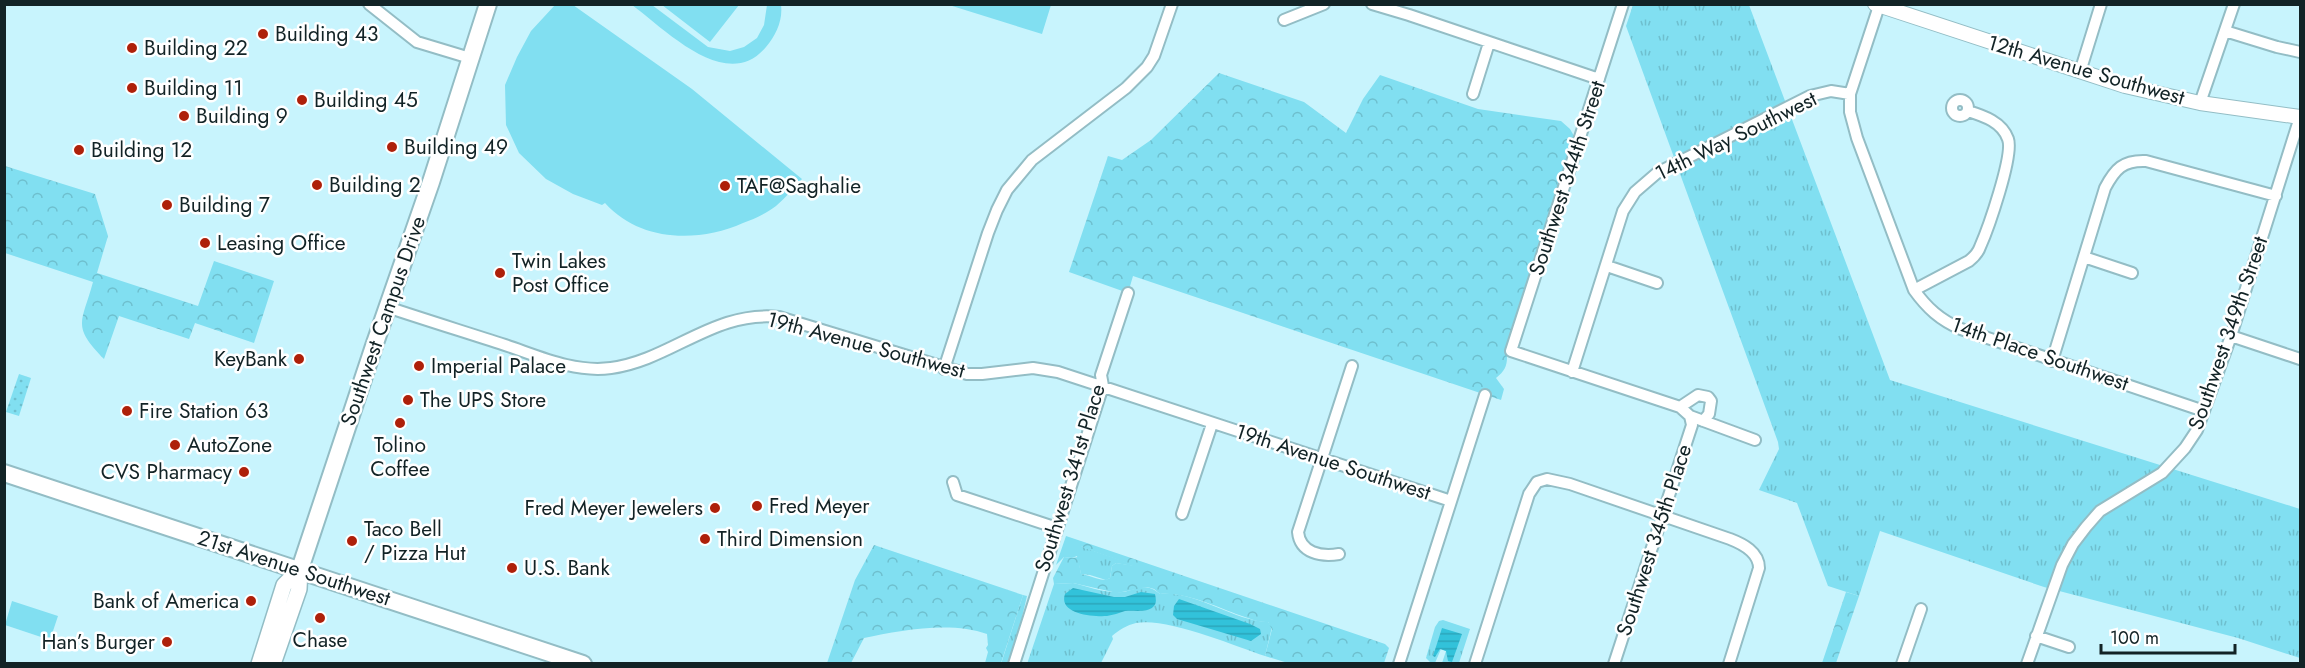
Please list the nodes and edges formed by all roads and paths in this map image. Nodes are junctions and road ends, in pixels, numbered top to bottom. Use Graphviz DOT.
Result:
graph roads {
  1 [pos="369,4"];
  2 [pos="488,4"];
  3 [pos="1172,4"];
  4 [pos="1324,4"];
  5 [pos="1372,4"];
  6 [pos="1623,4"];
  7 [pos="2101,4"];
  8 [pos="2234,4"];
  9 [pos="1877,5"];
  10 [pos="1410,10"];
  11 [pos="1284,20"];
  12 [pos="2225,31"];
  13 [pos="1490,43"];
  14 [pos="2301,52"];
  15 [pos="470,58"];
  16 [pos="2080,72"];
  17 [pos="1599,79"];
  18 [pos="1473,94"];
  19 [pos="1850,94"];
  20 [pos="2200,103"];
  21 [pos="1968,111"];
  22 [pos="2300,117"];
  23 [pos="2276,196"];
  24 [pos="2084,257"];
  25 [pos="1607,266"];
  26 [pos="2132,273"];
  27 [pos="1657,284"];
  28 [pos="1914,290"];
  29 [pos="1128,293"];
  30 [pos="387,307"];
  31 [pos="2230,336"];
  32 [pos="2301,359"];
  33 [pos="2052,360"];
  34 [pos="1352,366"];
  35 [pos="944,369"];
  36 [pos="1572,372"];
  37 [pos="1103,386"];
  38 [pos="1485,395"];
  39 [pos="1680,407"];
  40 [pos="2204,411"];
  41 [pos="1690,416"];
  42 [pos="1703,421"];
  43 [pos="1212,423"];
  44 [pos="1755,440"];
  45 [pos="1321,459"];
  46 [pos="4,473"];
  47 [pos="953,482"];
  48 [pos="1451,501"];
  49 [pos="1182,514"];
  50 [pos="1662,515"];
  51 [pos="1056,528"];
  52 [pos="1339,554"];
  53 [pos="300,569"];
  54 [pos="1921,609"];
  55 [pos="2036,636"];
  56 [pos="2069,647"];
  57 [pos="542,657"];
  58 [pos="259,663"];
  59 [pos="273,663"];
  60 [pos="583,663"];
  61 [pos="1014,663"];
  62 [pos="1399,663"];
  63 [pos="1474,663"];
  64 [pos="1614,663"];
  65 [pos="1729,663"];
  66 [pos="1902,663"];
  67 [pos="2027,663"];
  1 -- 15 [label="street"];
  2 -- 15 [label="main road, Southwest Campus Drive"];
  3 -- 35 [label="street"];
  4 -- 11 [label="street"];
  5 -- 10 [label="street"];
  6 -- 17 [label="street, Southwest 344th Street"];
  7 -- 16 [label="street"];
  8 -- 12 [label="street"];
  9 -- 16 [label="street, 12th Avenue Southwest"];
  9 -- 19 [label="street"];
  10 -- 13 [label="street"];
  12 -- 14 [label="street"];
  12 -- 20 [label="street"];
  13 -- 17 [label="street"];
  13 -- 18 [label="street"];
  15 -- 30 [label="main road, Southwest Campus Drive"];
  16 -- 20 [label="street, 12th Avenue Southwest"];
  17 -- 36 [label="street, Southwest 344th Street"];
  19 -- 25 [label="street, 14th Way Southwest"];
  19 -- 28 [label="street, 14th Place Southwest"];
  20 -- 22 [label="street, 12th Avenue Southwest"];
  21 -- 28 [label="street"];
  22 -- 23 [label="street, Southwest 349th Street"];
  23 -- 24 [label="street"];
  23 -- 31 [label="street, Southwest 349th Street"];
  24 -- 26 [label="street"];
  24 -- 33 [label="street"];
  25 -- 27 [label="street"];
  25 -- 36 [label="street, 14th Way Southwest"];
  28 -- 33 [label="street, 14th Place Southwest"];
  29 -- 37 [label="street, Southwest 341st Place"];
  30 -- 35 [label="street, 19th Avenue Southwest"];
  30 -- 53 [label="main road, Southwest Campus Drive"];
  31 -- 32 [label="street"];
  31 -- 40 [label="street, Southwest 349th Street"];
  33 -- 40 [label="street, 14th Place Southwest"];
  34 -- 45 [label="street"];
  35 -- 37 [label="street, 19th Avenue Southwest"];
  36 -- 39 [label="street"];
  37 -- 43 [label="street, 19th Avenue Southwest"];
  37 -- 51 [label="street, Southwest 341st Place"];
  38 -- 48 [label="street"];
  39 -- 41 [label="street"];
  39 -- 42 [label="street"];
  40 -- 55 [label="street, Southwest 349th Street"];
  41 -- 42 [label="street"];
  41 -- 50 [label="street, Southwest 345th Place"];
  42 -- 44 [label="street"];
  43 -- 45 [label="street, 19th Avenue Southwest"];
  43 -- 49 [label="street"];
  45 -- 48 [label="street, 19th Avenue Southwest"];
  45 -- 52 [label="street"];
  46 -- 53 [label="main road, 21st Avenue Southwest"];
  47 -- 51 [label="street"];
  48 -- 62 [label="street"];
  50 -- 63 [label="street"];
  50 -- 64 [label="street, Southwest 345th Place"];
  50 -- 65 [label="street"];
  51 -- 61 [label="street, Southwest 341st Place"];
  53 -- 57 [label="main road, 21st Avenue Southwest"];
  53 -- 58 [label="main road"];
  53 -- 59 [label="main road"];
  54 -- 66 [label="street"];
  55 -- 56 [label="street"];
  55 -- 67 [label="street, Southwest 349th Street"];
  57 -- 60 [label="main road, 21st Avenue Southwest"];
}
